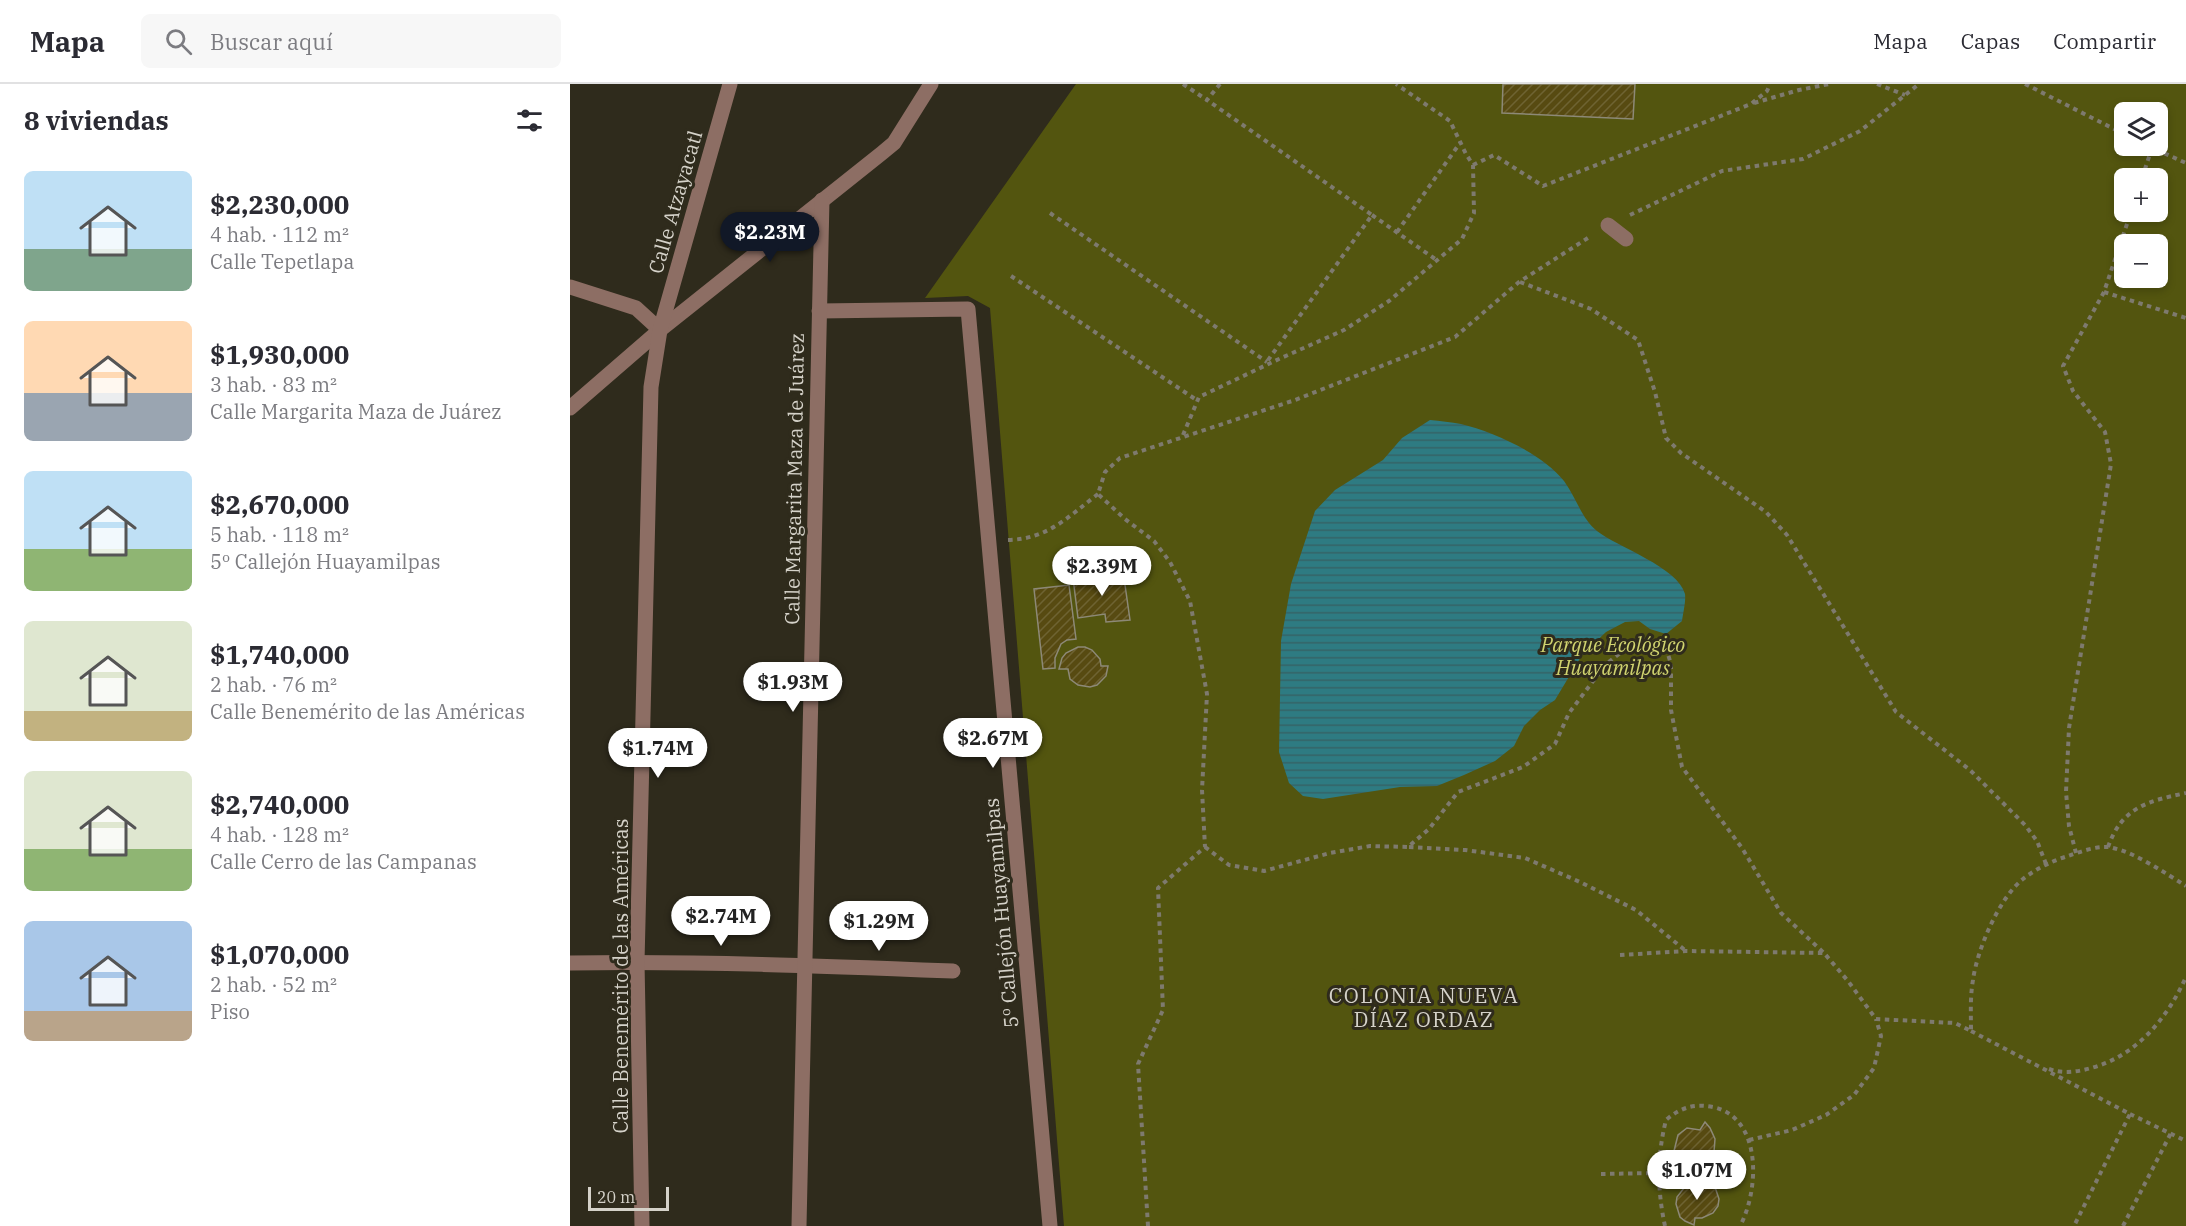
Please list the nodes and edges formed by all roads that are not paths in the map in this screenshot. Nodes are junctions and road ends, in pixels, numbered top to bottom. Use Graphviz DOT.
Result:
graph roads {
  1 [pos="730,84"];
  2 [pos="931,84"];
  3 [pos="822,200"];
  4 [pos="1608,225"];
  5 [pos="1626,238"];
  6 [pos="570,287"];
  7 [pos="819,311"];
  8 [pos="660,330"];
  9 [pos="570,408"];
  10 [pos="637,962"];
  11 [pos="570,963"];
  12 [pos="803,965"];
  13 [pos="953,971"];
  14 [pos="642,1226"];
  15 [pos="799,1226"];
  16 [pos="1050,1226"];
  1 -- 8 [label="street, Calle Atzayacatl"];
  2 -- 3 [label="street"];
  3 -- 7 [label="street, Calle Margarita Maza de Juárez"];
  3 -- 8 [label="street"];
  4 -- 5 [label="street"];
  6 -- 8 [label="street"];
  7 -- 12 [label="street, Calle Margarita Maza de Juárez"];
  7 -- 16 [label="street, 5º Callejón Huayamilpas"];
  8 -- 9 [label="street"];
  8 -- 10 [label="street, Calle Benemérito de las Américas"];
  10 -- 11 [label="street"];
  10 -- 12 [label="street"];
  10 -- 14 [label="street, Calle Benemérito de las Américas"];
  12 -- 13 [label="street"];
  12 -- 15 [label="street, Calle Margarita Maza de Juárez"];
}
